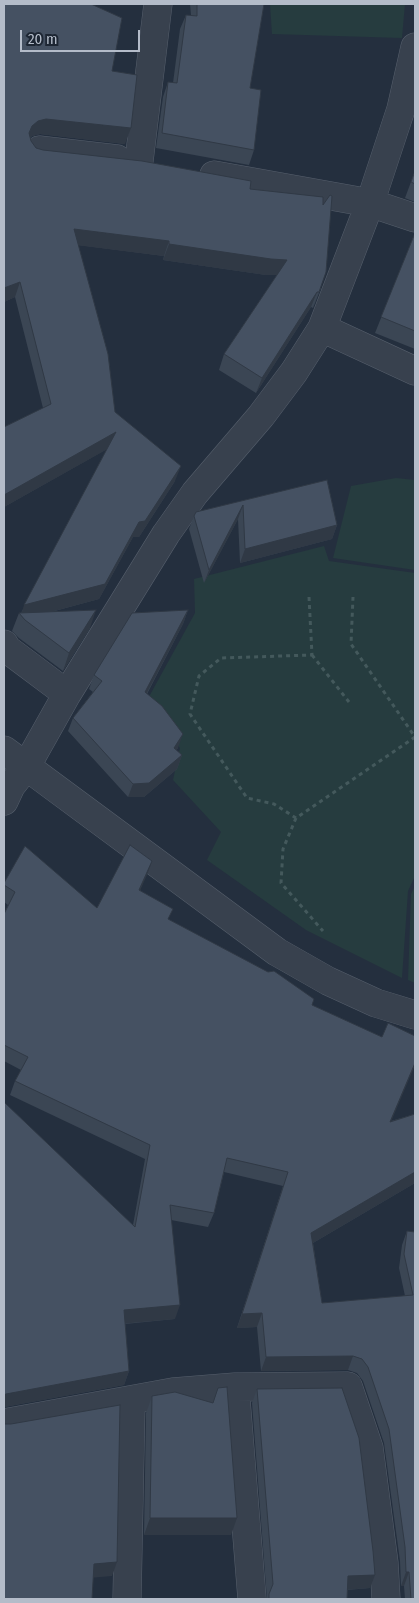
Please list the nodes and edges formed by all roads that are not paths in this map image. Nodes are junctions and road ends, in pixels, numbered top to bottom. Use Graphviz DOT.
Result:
graph roads {
  1 [pos="158,4"];
  2 [pos="415,48"];
  3 [pos="39,150"];
  4 [pos="187,170"];
  5 [pos="370,203"];
  6 [pos="415,218"];
  7 [pos="322,328"];
  8 [pos="415,371"];
  9 [pos="4,644"];
  10 [pos="67,694"];
  11 [pos="4,750"];
  12 [pos="26,767"];
  13 [pos="4,801"];
  14 [pos="415,1015"];
  15 [pos="235,1387"];
  16 [pos="131,1400"];
  17 [pos="4,1423"];
  18 [pos="127,1599"];
  19 [pos="252,1599"];
  20 [pos="386,1599"];
  1 -- 3 [label="street"];
  2 -- 5 [label="street"];
  4 -- 5 [label="street"];
  5 -- 6 [label="street"];
  5 -- 7 [label="street"];
  7 -- 8 [label="street"];
  7 -- 10 [label="street"];
  9 -- 10 [label="street"];
  10 -- 12 [label="street"];
  11 -- 12 [label="street"];
  12 -- 13 [label="street"];
  12 -- 14 [label="street"];
  15 -- 16 [label="street"];
  15 -- 19 [label="street"];
  15 -- 20 [label="street"];
  16 -- 17 [label="street"];
  16 -- 18 [label="street"];
}
